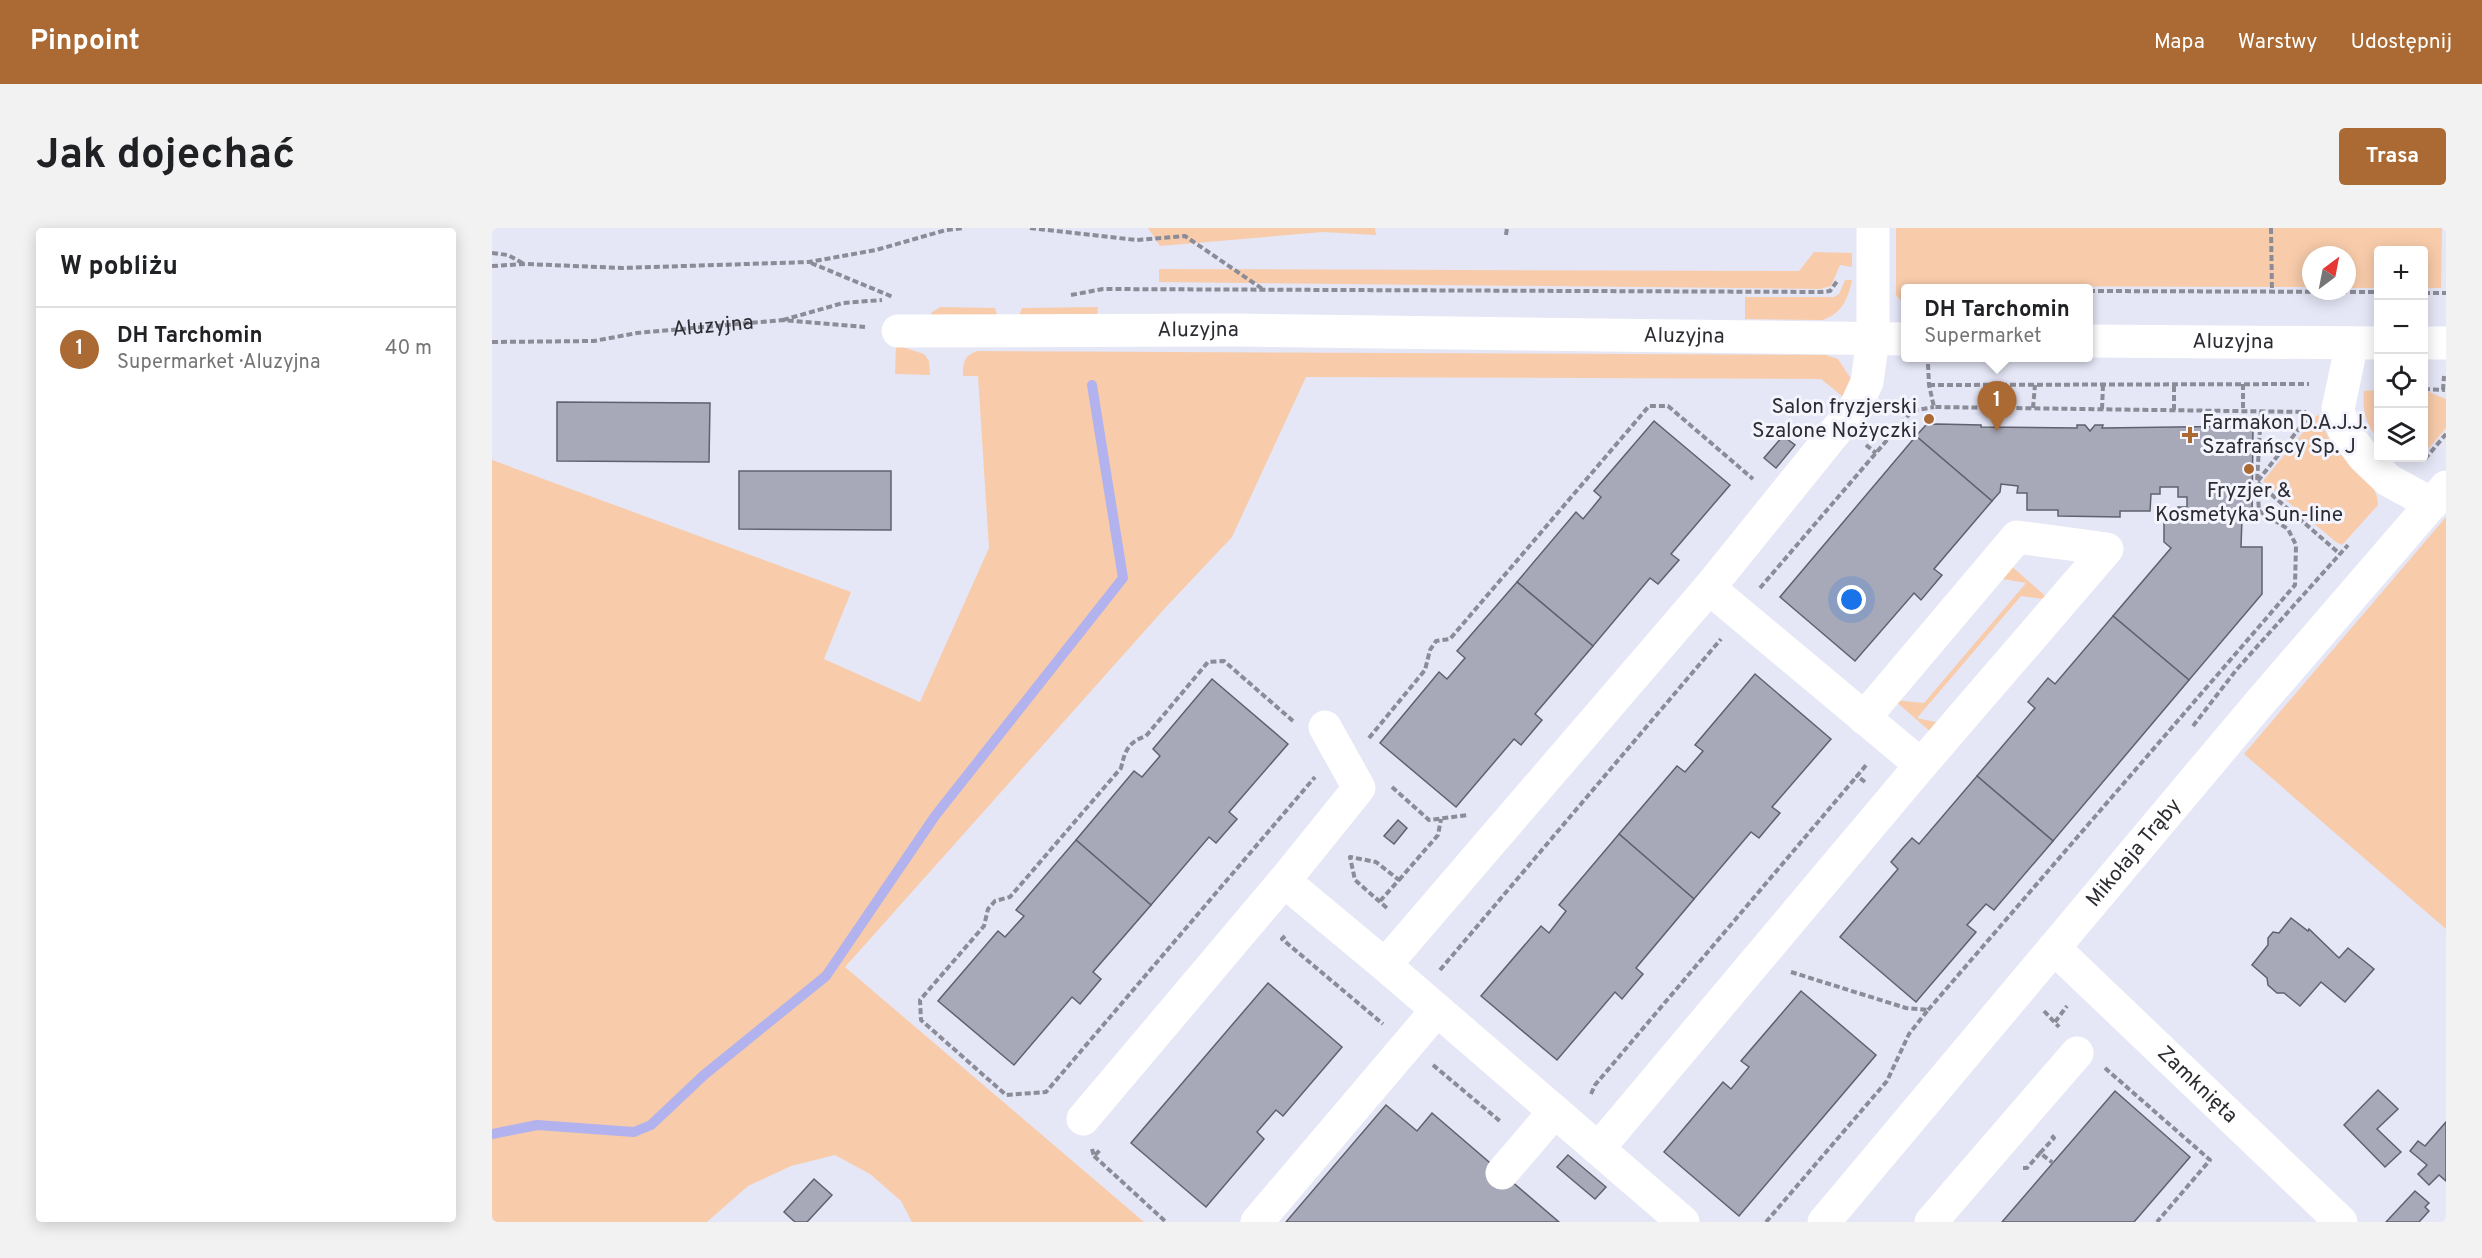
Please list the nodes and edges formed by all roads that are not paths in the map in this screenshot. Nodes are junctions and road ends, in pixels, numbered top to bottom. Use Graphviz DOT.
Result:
graph roads {
  1 [pos="1873,228"];
  2 [pos="898,330"];
  3 [pos="1873,339"];
  4 [pos="1901,339"];
  5 [pos="2093,341"];
  6 [pos="2446,342"];
  7 [pos="2365,343"];
  8 [pos="2428,343"];
  9 [pos="2439,496"];
  10 [pos="1709,588"];
  11 [pos="1864,718"];
  12 [pos="1321,735"];
  13 [pos="1921,765"];
  14 [pos="1284,881"];
  15 [pos="2054,948"];
  16 [pos="1385,965"];
  17 [pos="1437,1010"];
  18 [pos="2081,1050"];
  19 [pos="1568,1104"];
  20 [pos="1083,1119"];
  21 [pos="1598,1149"];
  22 [pos="1502,1173"];
  23 [pos="1257,1222"];
  24 [pos="1683,1222"];
  25 [pos="1824,1222"];
  26 [pos="1931,1222"];
  27 [pos="2341,1222"];
  1 -- 3 [label="street"];
  2 -- 3 [label="street, Aluzyjna"];
  3 -- 4 [label="street, Aluzyjna"];
  3 -- 10 [label="street"];
  5 -- 7 [label="street, Aluzyjna"];
  6 -- 8 [label="street"];
  7 -- 9 [label="street"];
  9 -- 15 [label="street, Mikołaja Trąby"];
  10 -- 11 [label="street"];
  10 -- 16 [label="street"];
  11 -- 13 [label="street"];
  11 -- 13 [label="street"];
  12 -- 14 [label="street"];
  13 -- 21 [label="street"];
  14 -- 16 [label="street"];
  14 -- 20 [label="street"];
  15 -- 25 [label="street, Mikołaja Trąby"];
  15 -- 27 [label="street, Zamknięta"];
  16 -- 17 [label="street"];
  17 -- 19 [label="street"];
  17 -- 23 [label="street"];
  18 -- 26 [label="street"];
  19 -- 21 [label="street"];
  19 -- 22 [label="street"];
  21 -- 24 [label="street"];
}
